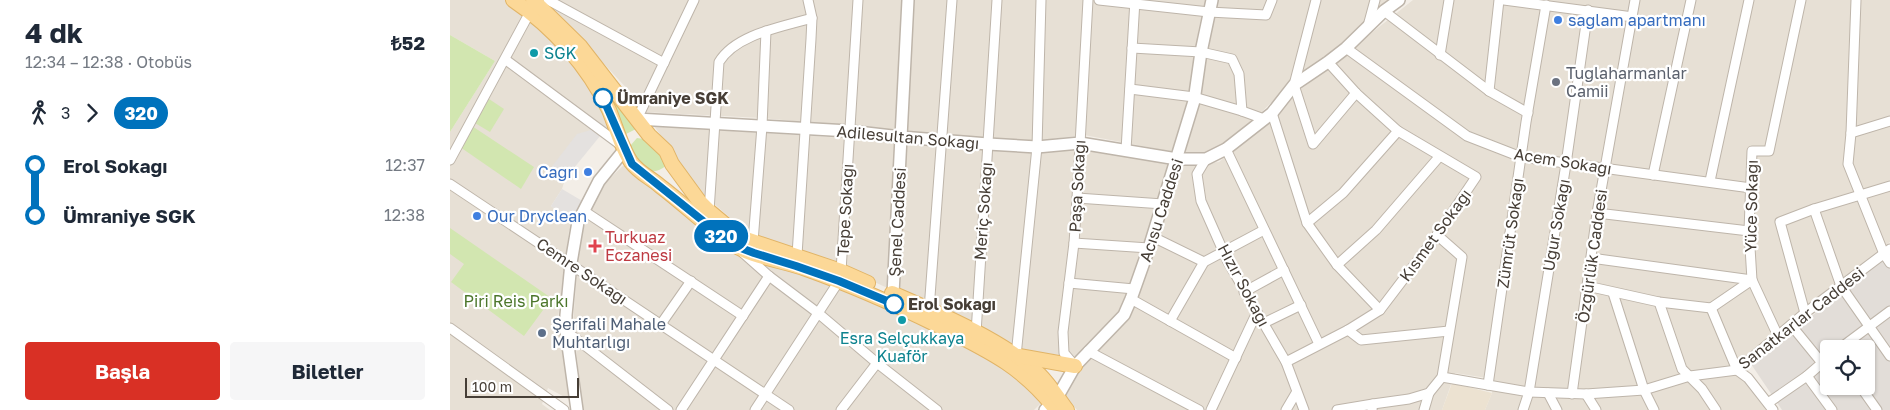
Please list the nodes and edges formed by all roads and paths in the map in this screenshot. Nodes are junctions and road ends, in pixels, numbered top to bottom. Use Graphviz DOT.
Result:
graph roads {
  1 [pos="513,0"];
  2 [pos="548,0"];
  3 [pos="808,0"];
  4 [pos="858,0"];
  5 [pos="908,0"];
  6 [pos="952,0"];
  7 [pos="997,0"];
  8 [pos="1041,0"];
  9 [pos="1088,0"];
  10 [pos="1099,0"];
  11 [pos="1212,0"];
  12 [pos="1272,0"];
  13 [pos="1316,0"];
  14 [pos="1375,0"];
  15 [pos="1399,0"];
  16 [pos="1449,0"];
  17 [pos="1499,0"];
  18 [pos="1504,0"];
  19 [pos="1635,0"];
  20 [pos="1691,0"];
  21 [pos="1749,0"];
  22 [pos="1801,0"];
  23 [pos="1856,0"];
  24 [pos="689,1"];
  25 [pos="1135,2"];
  26 [pos="1546,5"];
  27 [pos="532,6"];
  28 [pos="1588,10"];
  29 [pos="1384,11"];
  30 [pos="1209,12"];
  31 [pos="1632,17"];
  32 [pos="812,18"];
  33 [pos="1368,26"];
  34 [pos="766,31"];
  35 [pos="1132,48"];
  36 [pos="1346,48"];
  37 [pos="1200,52"];
  38 [pos="1440,55"];
  39 [pos="506,60"];
  40 [pos="1328,62"];
  41 [pos="664,63"];
  42 [pos="1294,84"];
  43 [pos="1130,89"];
  44 [pos="1489,91"];
  45 [pos="1356,93"];
  46 [pos="1194,97"];
  47 [pos="1242,111"];
  48 [pos="1528,113"];
  49 [pos="1268,116"];
  50 [pos="637,119"];
  51 [pos="1890,121"];
  52 [pos="714,124"];
  53 [pos="762,126"];
  54 [pos="805,128"];
  55 [pos="850,131"];
  56 [pos="1398,132"];
  57 [pos="1851,133"];
  58 [pos="649,135"];
  59 [pos="900,137"];
  60 [pos="943,140"];
  61 [pos="1080,143"];
  62 [pos="988,144"];
  63 [pos="1037,147"];
  64 [pos="625,149"];
  65 [pos="1226,149"];
  66 [pos="1126,150"];
  67 [pos="1439,157"];
  68 [pos="1521,157"];
  69 [pos="1177,159"];
  70 [pos="1206,159"];
  71 [pos="450,160"];
  72 [pos="672,164"];
  73 [pos="1566,164"];
  74 [pos="1606,168"];
  75 [pos="1653,175"];
  76 [pos="650,178"];
  77 [pos="1710,181"];
  78 [pos="450,184"];
  79 [pos="1890,186"];
  80 [pos="1751,188"];
  81 [pos="1860,196"];
  82 [pos="1077,198"];
  83 [pos="1163,204"];
  84 [pos="1814,209"];
  85 [pos="584,211"];
  86 [pos="709,211"];
  87 [pos="1597,213"];
  88 [pos="1307,223"];
  89 [pos="1264,230"];
  90 [pos="1749,231"];
  91 [pos="1437,234"];
  92 [pos="753,242"];
  93 [pos="1151,242"];
  94 [pos="1074,243"];
  95 [pos="733,245"];
  96 [pos="1224,251"];
  97 [pos="1887,251"];
  98 [pos="797,255"];
  99 [pos="1591,258"];
  100 [pos="1204,262"];
  101 [pos="571,263"];
  102 [pos="1890,263"];
  103 [pos="1337,265"];
  104 [pos="1284,270"];
  105 [pos="769,276"];
  106 [pos="840,276"];
  107 [pos="1752,280"];
  108 [pos="691,281"];
  109 [pos="1069,283"];
  110 [pos="1587,286"];
  111 [pos="1842,286"];
  112 [pos="1244,292"];
  113 [pos="1613,293"];
  114 [pos="893,294"];
  115 [pos="1132,294"];
  116 [pos="1658,302"];
  117 [pos="1301,305"];
  118 [pos="1711,308"];
  119 [pos="929,310"];
  120 [pos="1380,310"];
  121 [pos="1257,312"];
  122 [pos="1890,312"];
  123 [pos="818,313"];
  124 [pos="1805,313"];
  125 [pos="743,316"];
  126 [pos="1170,321"];
  127 [pos="1264,323"];
  128 [pos="661,324"];
  129 [pos="1791,325"];
  130 [pos="1869,326"];
  131 [pos="450,328"];
  132 [pos="1348,330"];
  133 [pos="1449,331"];
  134 [pos="566,332"];
  135 [pos="976,333"];
  136 [pos="1778,336"];
  137 [pos="1850,340"];
  138 [pos="1319,344"];
  139 [pos="1088,351"];
  140 [pos="1820,354"];
  141 [pos="1016,356"];
  142 [pos="1890,356"];
  143 [pos="1236,358"];
  144 [pos="714,359"];
  145 [pos="1286,362"];
  146 [pos="877,363"];
  147 [pos="1820,365"];
  148 [pos="1075,366"];
  149 [pos="1737,370"];
  150 [pos="1690,376"];
  151 [pos="1807,376"];
  152 [pos="1442,377"];
  153 [pos="1488,386"];
  154 [pos="1644,390"];
  155 [pos="1528,392"];
  156 [pos="1296,393"];
  157 [pos="1429,393"];
  158 [pos="1548,393"];
  159 [pos="1572,394"];
  160 [pos="1586,394"];
  161 [pos="765,395"];
  162 [pos="1866,395"];
  163 [pos="1053,405"];
  164 [pos="1373,407"];
  165 [pos="1770,407"];
  166 [pos="564,410"];
  167 [pos="577,410"];
  168 [pos="668,410"];
  169 [pos="681,410"];
  170 [pos="755,410"];
  171 [pos="789,410"];
  172 [pos="841,410"];
  173 [pos="937,410"];
  174 [pos="1068,410"];
  175 [pos="1199,410"];
  176 [pos="1211,410"];
  177 [pos="1286,410"];
  178 [pos="1304,410"];
  179 [pos="1337,410"];
  180 [pos="1424,410"];
  181 [pos="1523,410"];
  182 [pos="1557,410"];
  183 [pos="1596,410"];
  184 [pos="1654,410"];
  185 [pos="1716,410"];
  186 [pos="1832,410"];
  187 [pos="1877,410"];
  1 -- 27 [label="main road"];
  2 -- 41 [label="street"];
  3 -- 32 [label="street"];
  4 -- 55 [label="street, Tepe Sokağı"];
  5 -- 59 [label="street, Şenel Caddesi"];
  6 -- 60 [label="street"];
  7 -- 62 [label="street, Meriç Sokağı"];
  8 -- 63 [label="street"];
  9 -- 61 [label="street, Paşa Sokağı"];
  10 -- 25 [label="street"];
  11 -- 30 [label="street, Acısu Caddesi"];
  12 -- 30 [label="street"];
  13 -- 42 [label="street"];
  14 -- 33 [label="street"];
  15 -- 29 [label="street"];
  16 -- 38 [label="street"];
  17 -- 44 [label="street"];
  18 -- 26 [label="street"];
  19 -- 31 [label="street, Özgürlük Caddesi"];
  20 -- 75 [label="street"];
  21 -- 77 [label="street"];
  22 -- 80 [label="street, Yüce Sokağı"];
  23 -- 57 [label="street"];
  24 -- 41 [label="street"];
  25 -- 30 [label="street"];
  25 -- 35 [label="street"];
  26 -- 28 [label="street"];
  26 -- 48 [label="street, Zümrüt Sokağı"];
  27 -- 39 [label="street"];
  27 -- 50 [label="main road"];
  27 -- 64 [label="main road"];
  28 -- 31 [label="street"];
  28 -- 73 [label="street, Uğur Sokağı"];
  29 -- 33 [label="street"];
  29 -- 38 [label="street"];
  30 -- 37 [label="street, Acısu Caddesi"];
  31 -- 74 [label="street, Özgürlük Caddesi"];
  32 -- 34 [label="street"];
  32 -- 54 [label="street"];
  33 -- 36 [label="street"];
  34 -- 52 [label="street"];
  34 -- 53 [label="street"];
  35 -- 37 [label="street"];
  35 -- 43 [label="street"];
  36 -- 40 [label="street"];
  36 -- 68 [label="street, Acem Sokağı"];
  37 -- 46 [label="street, Acısu Caddesi"];
  37 -- 47 [label="street"];
  38 -- 44 [label="street"];
  39 -- 64 [label="street"];
  39 -- 71 [label="street"];
  40 -- 42 [label="street"];
  40 -- 45 [label="street, Kısmet Sokağı"];
  41 -- 50 [label="street"];
  42 -- 45 [label="street"];
  42 -- 49 [label="street"];
  43 -- 46 [label="street"];
  43 -- 66 [label="street"];
  44 -- 48 [label="street"];
  45 -- 56 [label="street, Kısmet Sokağı"];
  46 -- 47 [label="street"];
  46 -- 69 [label="street, Acısu Caddesi"];
  47 -- 49 [label="street"];
  48 -- 68 [label="street, Zümrüt Sokağı"];
  49 -- 65 [label="street"];
  49 -- 88 [label="street"];
  50 -- 52 [label="street, Adilesultan Sokağı"];
  50 -- 58 [label="main road"];
  51 -- 57 [label="street"];
  52 -- 53 [label="street, Adilesultan Sokağı"];
  52 -- 86 [label="street"];
  53 -- 54 [label="street, Adilesultan Sokağı"];
  53 -- 92 [label="street"];
  54 -- 55 [label="street, Adilesultan Sokağı"];
  54 -- 98 [label="street"];
  55 -- 59 [label="street, Adilesultan Sokağı"];
  55 -- 106 [label="street, Tepe Sokağı"];
  56 -- 67 [label="street, Kısmet Sokağı"];
  56 -- 88 [label="street"];
  57 -- 81 [label="street"];
  58 -- 64 [label="main road"];
  58 -- 72 [label="main road"];
  59 -- 60 [label="street, Adilesultan Sokağı"];
  59 -- 114 [label="street, Şenel Caddesi"];
  60 -- 62 [label="street, Adilesultan Sokağı"];
  60 -- 119 [label="street"];
  61 -- 63 [label="street, Adilesultan Sokağı"];
  61 -- 66 [label="street, Adilesultan Sokağı"];
  61 -- 82 [label="street, Paşa Sokağı"];
  62 -- 63 [label="street, Adilesultan Sokağı"];
  62 -- 135 [label="street, Meriç Sokağı"];
  63 -- 141 [label="street"];
  64 -- 76 [label="main road"];
  64 -- 85 [label="street"];
  65 -- 70 [label="street"];
  65 -- 89 [label="street"];
  66 -- 69 [label="street, Adilesultan Sokağı"];
  67 -- 91 [label="street, Kısmet Sokağı"];
  67 -- 103 [label="street"];
  68 -- 73 [label="street, Acem Sokağı"];
  68 -- 153 [label="street, Zümrüt Sokağı"];
  69 -- 70 [label="street, Adilesultan Sokağı"];
  69 -- 83 [label="street, Acısu Caddesi"];
  70 -- 96 [label="street, Hızır Sokağı"];
  72 -- 76 [label="main road"];
  72 -- 86 [label="main road"];
  73 -- 74 [label="street, Acem Sokağı"];
  73 -- 155 [label="street, Uğur Sokağı"];
  74 -- 75 [label="street, Acem Sokağı"];
  74 -- 87 [label="street, Özgürlük Caddesi"];
  75 -- 77 [label="street, Acem Sokağı"];
  76 -- 95 [label="main road"];
  77 -- 80 [label="street, Acem Sokağı"];
  78 -- 101 [label="street, Cemre Sokağı"];
  79 -- 81 [label="street"];
  80 -- 90 [label="street, Yüce Sokağı"];
  81 -- 84 [label="street"];
  81 -- 97 [label="street"];
  82 -- 83 [label="street"];
  82 -- 94 [label="street, Paşa Sokağı"];
  83 -- 93 [label="street, Acısu Caddesi"];
  84 -- 111 [label="street"];
  84 -- 124 [label="street"];
  85 -- 101 [label="street"];
  85 -- 108 [label="street"];
  86 -- 92 [label="main road"];
  87 -- 90 [label="street"];
  87 -- 99 [label="street, Özgürlük Caddesi"];
  88 -- 103 [label="street"];
  89 -- 96 [label="street"];
  89 -- 104 [label="street"];
  90 -- 107 [label="street, Yüce Sokağı"];
  91 -- 120 [label="street, Kısmet Sokağı"];
  91 -- 133 [label="street"];
  92 -- 98 [label="main road"];
  93 -- 94 [label="street"];
  93 -- 100 [label="street"];
  93 -- 115 [label="street, Acısu Caddesi"];
  94 -- 109 [label="street, Paşa Sokağı"];
  95 -- 105 [label="street"];
  95 -- 106 [label="main road"];
  96 -- 100 [label="street"];
  96 -- 112 [label="street, Hızır Sokağı"];
  97 -- 102 [label="street"];
  97 -- 111 [label="street, Sanatkarlar Caddesi"];
  98 -- 106 [label="main road"];
  99 -- 107 [label="street"];
  99 -- 110 [label="street, Özgürlük Caddesi"];
  100 -- 126 [label="street"];
  101 -- 128 [label="street, Cemre Sokağı"];
  101 -- 134 [label="street"];
  103 -- 120 [label="street"];
  104 -- 112 [label="street"];
  104 -- 117 [label="street"];
  105 -- 123 [label="street"];
  105 -- 125 [label="street"];
  106 -- 114 [label="main road"];
  106 -- 123 [label="street"];
  106 -- 163 [label="main road"];
  107 -- 118 [label="street"];
  107 -- 136 [label="street, Yüce Sokağı"];
  108 -- 125 [label="street"];
  108 -- 128 [label="street"];
  109 -- 115 [label="street"];
  109 -- 148 [label="street, Paşa Sokağı"];
  110 -- 113 [label="street"];
  110 -- 159 [label="street, Özgürlük Caddesi"];
  111 -- 124 [label="street, Sanatkarlar Caddesi"];
  111 -- 130 [label="street"];
  112 -- 121 [label="street, Hızır Sokağı"];
  113 -- 116 [label="street"];
  113 -- 154 [label="street"];
  114 -- 119 [label="main road"];
  115 -- 126 [label="street"];
  115 -- 139 [label="street, Acısu Caddesi"];
  116 -- 118 [label="street"];
  116 -- 150 [label="street"];
  117 -- 127 [label="street"];
  117 -- 138 [label="street"];
  118 -- 149 [label="street"];
  119 -- 135 [label="main road"];
  120 -- 132 [label="street, Kısmet Sokağı"];
  121 -- 127 [label="street, Hızır Sokağı"];
  121 -- 143 [label="street"];
  122 -- 130 [label="street"];
  123 -- 146 [label="street"];
  123 -- 161 [label="street"];
  124 -- 129 [label="street, Sanatkarlar Caddesi"];
  125 -- 144 [label="street"];
  126 -- 143 [label="street"];
  127 -- 145 [label="street, Hızır Sokağı"];
  128 -- 144 [label="street, Cemre Sokağı"];
  129 -- 136 [label="street, Sanatkarlar Caddesi"];
  129 -- 140 [label="street"];
  130 -- 137 [label="street"];
  130 -- 142 [label="street"];
  131 -- 166 [label="street"];
  132 -- 133 [label="street"];
  132 -- 138 [label="street, Kısmet Sokağı"];
  133 -- 152 [label="street"];
  134 -- 167 [label="street"];
  134 -- 168 [label="street"];
  135 -- 141 [label="main road"];
  136 -- 149 [label="street, Sanatkarlar Caddesi"];
  138 -- 145 [label="street, Kısmet Sokağı"];
  139 -- 148 [label="street, Acısu Caddesi"];
  139 -- 175 [label="street"];
  141 -- 148 [label="main road"];
  141 -- 163 [label="main road"];
  143 -- 176 [label="street"];
  144 -- 161 [label="street, Cemre Sokağı"];
  144 -- 169 [label="street"];
  145 -- 156 [label="street, Hızır Sokağı"];
  146 -- 172 [label="street"];
  146 -- 173 [label="street"];
  147 -- 151 [label="street"];
  148 -- 163 [label="street, Acısu Caddesi"];
  149 -- 150 [label="street, Sanatkarlar Caddesi"];
  149 -- 165 [label="street"];
  150 -- 154 [label="street, Sanatkarlar Caddesi"];
  150 -- 185 [label="street"];
  151 -- 165 [label="street"];
  151 -- 186 [label="street"];
  152 -- 153 [label="street"];
  152 -- 157 [label="street"];
  153 -- 155 [label="street, Sanatkarlar Caddesi"];
  154 -- 160 [label="street, Sanatkarlar Caddesi"];
  154 -- 184 [label="street"];
  155 -- 158 [label="street, Sanatkarlar Caddesi"];
  155 -- 181 [label="street, Uğur Sokağı"];
  156 -- 177 [label="street"];
  156 -- 178 [label="street, Hızır Sokağı"];
  157 -- 164 [label="street"];
  157 -- 180 [label="street"];
  158 -- 159 [label="street, Sanatkarlar Caddesi"];
  158 -- 182 [label="street"];
  159 -- 160 [label="street, Sanatkarlar Caddesi"];
  160 -- 183 [label="street"];
  161 -- 170 [label="street"];
  161 -- 171 [label="street, Cemre Sokağı"];
  162 -- 187 [label="street"];
  163 -- 174 [label="main road"];
  164 -- 179 [label="street"];
}
